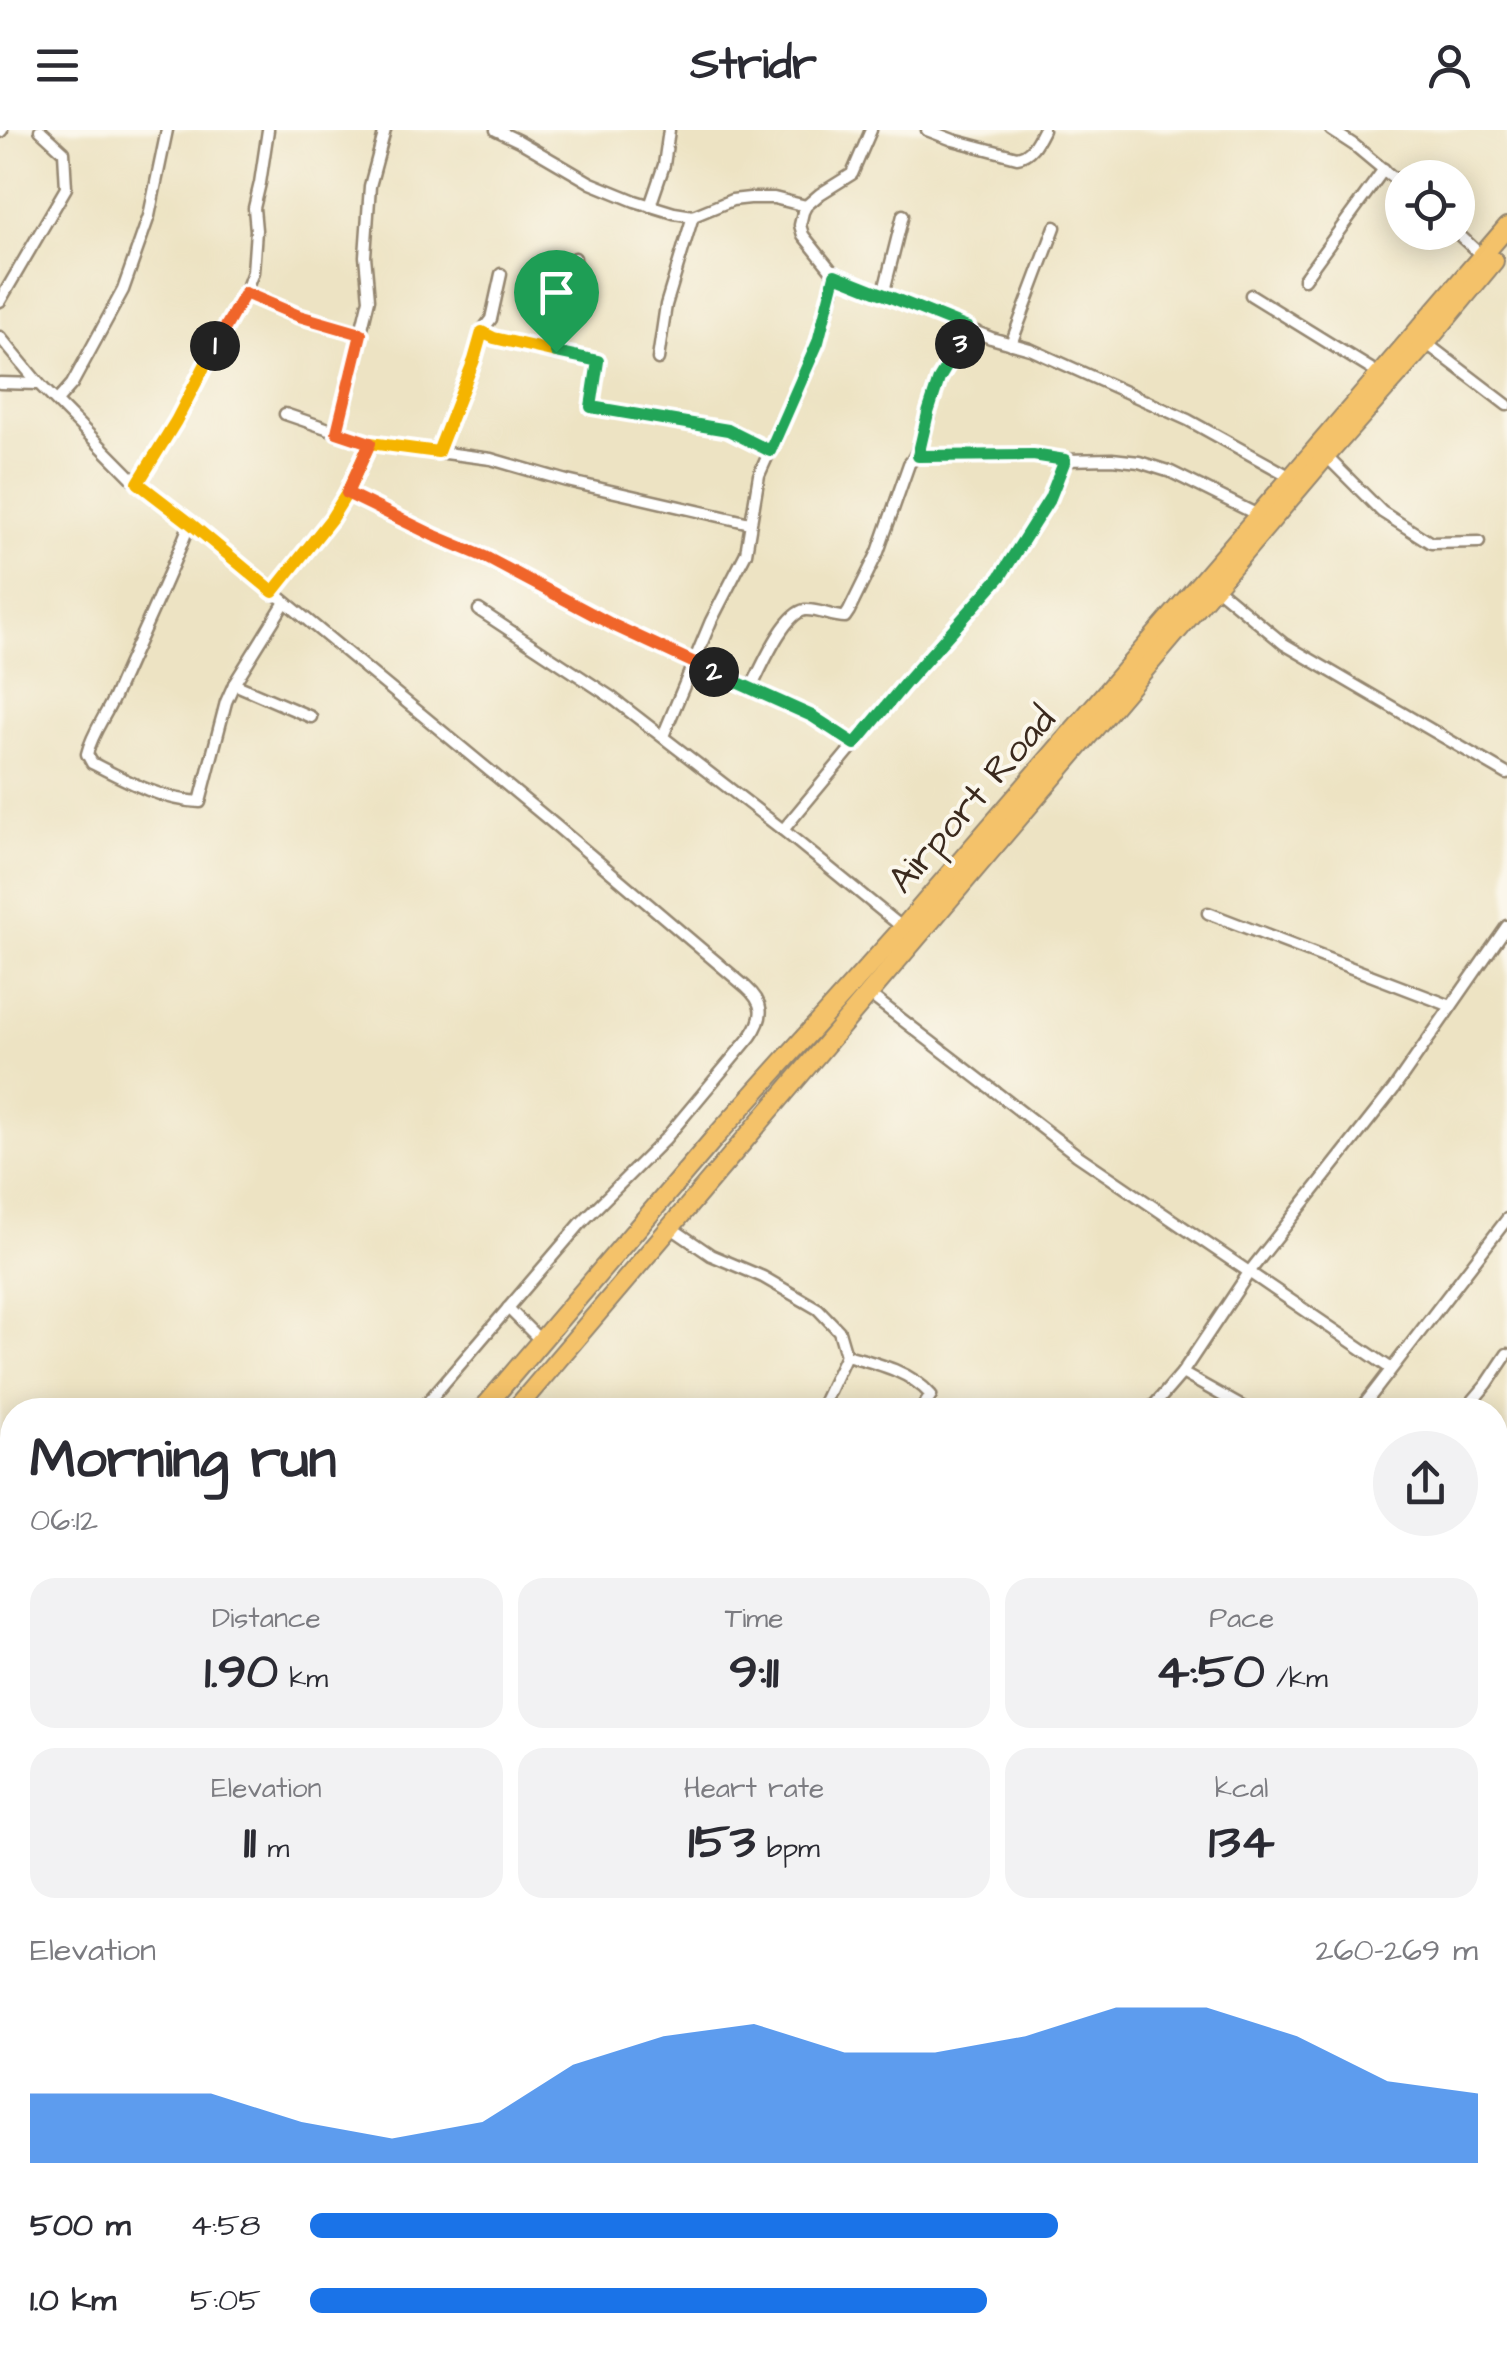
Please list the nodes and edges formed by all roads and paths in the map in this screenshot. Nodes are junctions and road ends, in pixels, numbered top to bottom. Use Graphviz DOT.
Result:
graph roads {
  1 [pos="40,130"];
  2 [pos="167,130"];
  3 [pos="268,130"];
  4 [pos="385,130"];
  5 [pos="496,130"];
  6 [pos="669,130"];
  7 [pos="870,130"];
  8 [pos="927,130"];
  9 [pos="1042,130"];
  10 [pos="1331,130"];
  11 [pos="521,135"];
  12 [pos="1384,169"];
  13 [pos="650,206"];
  14 [pos="806,206"];
  15 [pos="903,215"];
  16 [pos="693,216"];
  17 [pos="1055,227"];
  18 [pos="1507,228"];
  19 [pos="1507,244"];
  20 [pos="1475,250"];
  21 [pos="1482,256"];
  22 [pos="575,258"];
  23 [pos="501,274"];
  24 [pos="835,275"];
  25 [pos="1304,278"];
  26 [pos="245,293"];
  27 [pos="883,294"];
  28 [pos="1251,294"];
  29 [pos="0,300"];
  30 [pos="968,328"];
  31 [pos="482,332"];
  32 [pos="361,334"];
  33 [pos="0,337"];
  34 [pos="1426,343"];
  35 [pos="1011,344"];
  36 [pos="556,352"];
  37 [pos="658,359"];
  38 [pos="1379,374"];
  39 [pos="0,383"];
  40 [pos="39,384"];
  41 [pos="57,401"];
  42 [pos="1507,405"];
  43 [pos="286,414"];
  44 [pos="337,432"];
  45 [pos="370,443"];
  46 [pos="770,451"];
  47 [pos="438,452"];
  48 [pos="918,456"];
  49 [pos="1326,456"];
  50 [pos="1065,460"];
  51 [pos="1291,477"];
  52 [pos="138,483"];
  53 [pos="347,493"];
  54 [pos="1258,515"];
  55 [pos="190,523"];
  56 [pos="750,524"];
  57 [pos="1479,542"];
  58 [pos="1210,582"];
  59 [pos="273,592"];
  60 [pos="284,602"];
  61 [pos="479,610"];
  62 [pos="694,663"];
  63 [pos="234,684"];
  64 [pos="751,688"];
  65 [pos="311,718"];
  66 [pos="663,736"];
  67 [pos="855,744"];
  68 [pos="1507,774"];
  69 [pos="783,830"];
  70 [pos="1208,913"];
  71 [pos="1507,926"];
  72 [pos="903,928"];
  73 [pos="869,994"];
  74 [pos="1451,1006"];
  75 [pos="1507,1219"];
  76 [pos="670,1228"];
  77 [pos="1250,1271"];
  78 [pos="508,1308"];
  79 [pos="541,1341"];
  80 [pos="1507,1354"];
  81 [pos="846,1355"];
  82 [pos="1390,1368"];
  83 [pos="1182,1374"];
  84 [pos="431,1398"];
  85 [pos="492,1398"];
  86 [pos="525,1398"];
  87 [pos="826,1398"];
  88 [pos="929,1398"];
  89 [pos="1161,1398"];
  90 [pos="1226,1398"];
  91 [pos="1369,1398"];
  92 [pos="1475,1398"];
  1 -- 29 [label="street"];
  2 -- 41 [label="street"];
  3 -- 26 [label="street"];
  4 -- 32 [label="street"];
  5 -- 11 [label="street"];
  6 -- 13 [label="street"];
  7 -- 14 [label="street"];
  8 -- 9 [label="street"];
  10 -- 12 [label="street"];
  11 -- 13 [label="street"];
  12 -- 25 [label="street"];
  13 -- 16 [label="street"];
  14 -- 16 [label="street"];
  14 -- 24 [label="street"];
  15 -- 27 [label="street"];
  16 -- 37 [label="street"];
  17 -- 35 [label="street"];
  18 -- 21 [label="highway, Airport Road"];
  19 -- 34 [label="highway, Airport Road"];
  20 -- 21 [label="street"];
  21 -- 38 [label="highway, Airport Road"];
  22 -- 36 [label="street"];
  23 -- 31 [label="street"];
  24 -- 27 [label="street"];
  24 -- 46 [label="street"];
  26 -- 32 [label="street"];
  26 -- 52 [label="street"];
  27 -- 30 [label="street"];
  28 -- 38 [label="street"];
  30 -- 35 [label="street"];
  30 -- 48 [label="street"];
  31 -- 36 [label="street"];
  31 -- 47 [label="street"];
  32 -- 44 [label="street"];
  33 -- 40 [label="street"];
  34 -- 42 [label="street"];
  34 -- 49 [label="highway, Airport Road"];
  35 -- 51 [label="street"];
  36 -- 46 [label="street"];
  38 -- 51 [label="highway, Airport Road"];
  39 -- 40 [label="street"];
  40 -- 41 [label="street"];
  41 -- 52 [label="street"];
  43 -- 44 [label="street"];
  44 -- 45 [label="street"];
  45 -- 47 [label="street"];
  45 -- 53 [label="street"];
  46 -- 56 [label="street"];
  47 -- 56 [label="street"];
  48 -- 50 [label="street"];
  48 -- 64 [label="street"];
  49 -- 57 [label="street"];
  49 -- 58 [label="highway, Airport Road"];
  50 -- 54 [label="street"];
  50 -- 67 [label="street"];
  51 -- 54 [label="highway, Airport Road"];
  52 -- 55 [label="street"];
  53 -- 59 [label="street"];
  53 -- 62 [label="street"];
  54 -- 58 [label="highway, Airport Road"];
  55 -- 59 [label="street"];
  55 -- 63 [label="street"];
  56 -- 62 [label="street"];
  58 -- 68 [label="street"];
  58 -- 72 [label="highway, Airport Road"];
  58 -- 73 [label="highway, Airport Road"];
  59 -- 60 [label="street"];
  60 -- 63 [label="street"];
  60 -- 78 [label="street"];
  61 -- 66 [label="street"];
  62 -- 64 [label="street"];
  62 -- 66 [label="street"];
  63 -- 65 [label="street"];
  64 -- 67 [label="street"];
  66 -- 69 [label="street"];
  67 -- 69 [label="street"];
  69 -- 72 [label="street"];
  70 -- 74 [label="street"];
  71 -- 74 [label="street"];
  72 -- 79 [label="highway, Airport Road"];
  73 -- 76 [label="highway, Airport Road"];
  73 -- 77 [label="street"];
  74 -- 77 [label="street"];
  75 -- 82 [label="street"];
  76 -- 81 [label="street"];
  76 -- 86 [label="highway, Airport Road"];
  77 -- 82 [label="street"];
  77 -- 83 [label="street"];
  78 -- 79 [label="street"];
  78 -- 84 [label="street"];
  79 -- 85 [label="highway, Airport Road"];
  80 -- 92 [label="street"];
  81 -- 87 [label="street"];
  81 -- 88 [label="street"];
  82 -- 91 [label="street"];
  83 -- 89 [label="street"];
  83 -- 90 [label="street"];
}
